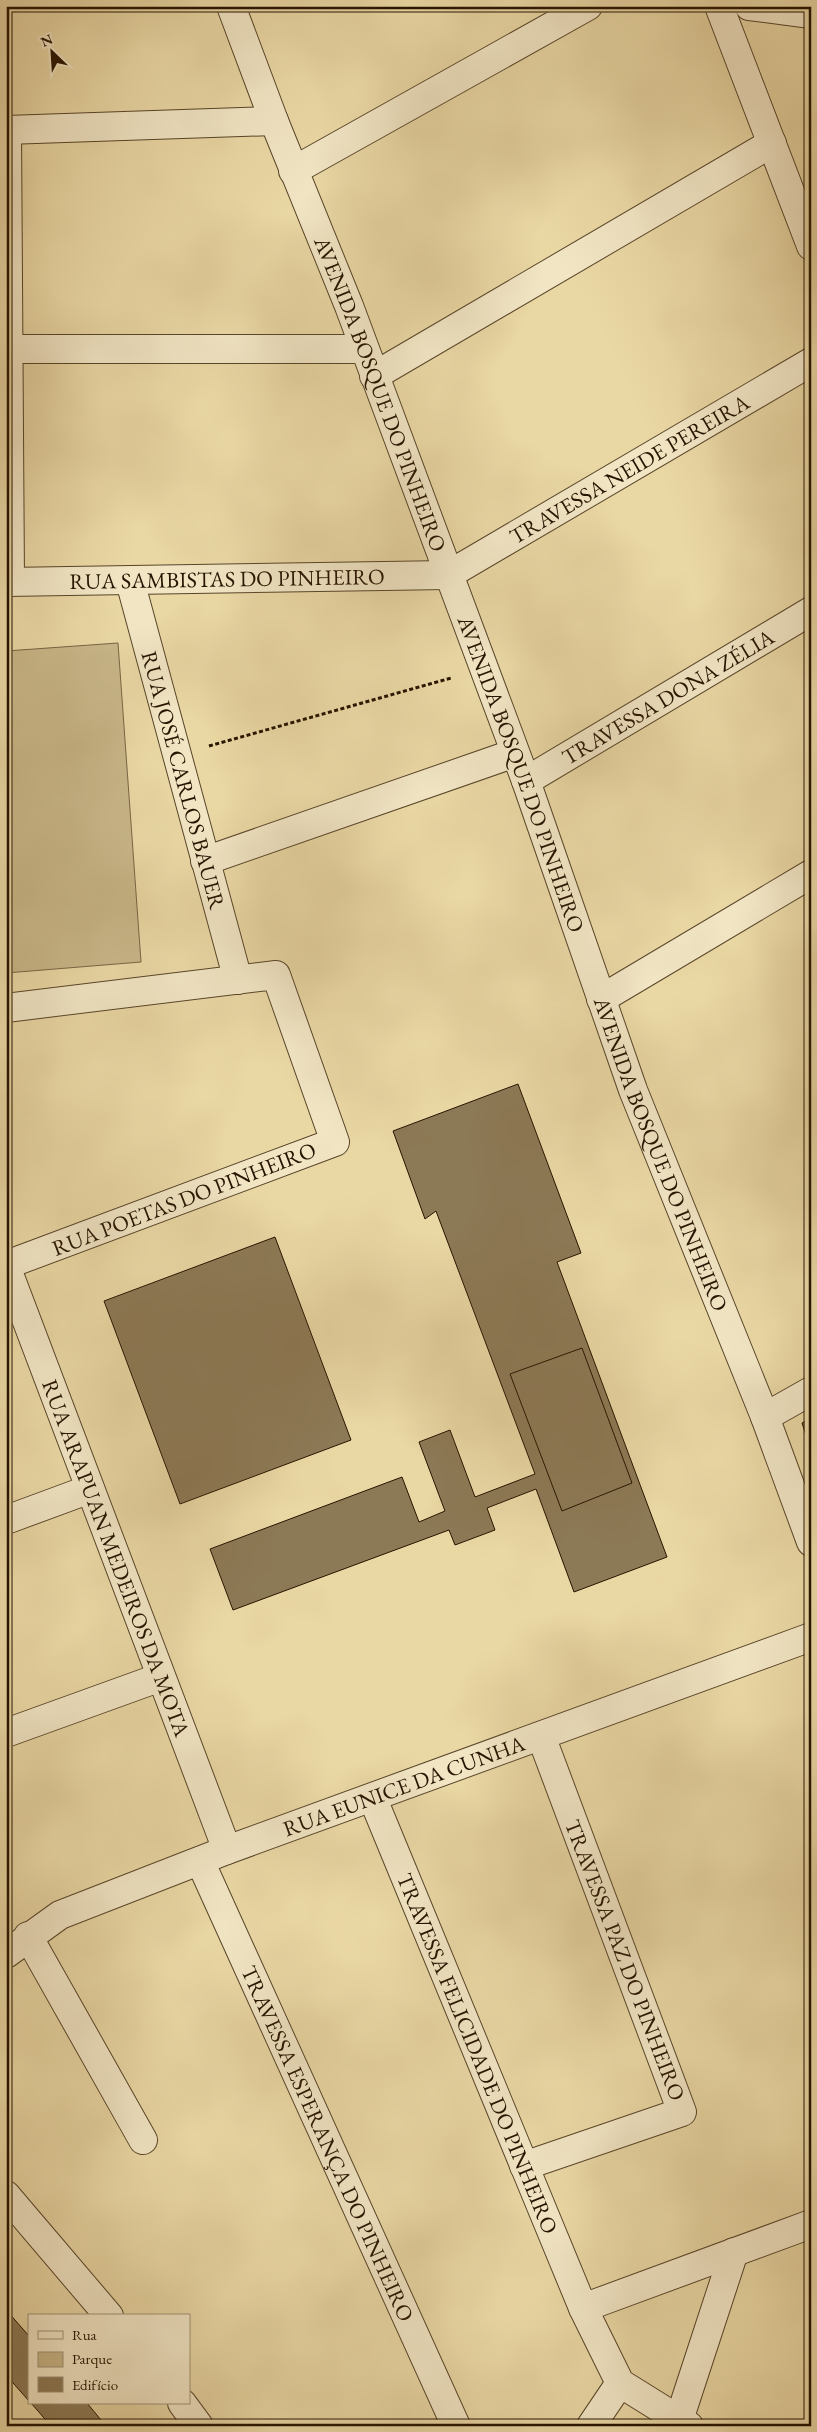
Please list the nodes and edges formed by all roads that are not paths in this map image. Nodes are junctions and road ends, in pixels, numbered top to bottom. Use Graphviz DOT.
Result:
graph roads {
  1 [pos="231,6"];
  2 [pos="588,6"];
  3 [pos="719,6"];
  4 [pos="749,6"];
  5 [pos="811,14"];
  6 [pos="274,121"];
  7 [pos="7,130"];
  8 [pos="772,143"];
  9 [pos="293,171"];
  10 [pos="811,246"];
  11 [pos="9,349"];
  12 [pos="364,350"];
  13 [pos="811,362"];
  14 [pos="374,376"];
  15 [pos="448,575"];
  16 [pos="130,580"];
  17 [pos="8,582"];
  18 [pos="811,611"];
  19 [pos="515,753"];
  20 [pos="526,781"];
  21 [pos="205,861"];
  22 [pos="811,874"];
  23 [pos="238,980"];
  24 [pos="601,999"];
  25 [pos="6,1008"];
  26 [pos="6,1266"];
  27 [pos="17,1324"];
  28 [pos="811,1391"];
  29 [pos="765,1418"];
  30 [pos="90,1489"];
  31 [pos="6,1520"];
  32 [pos="811,1542"];
  33 [pos="811,1637"];
  34 [pos="161,1677"];
  35 [pos="6,1733"];
  36 [pos="541,1736"];
  37 [pos="373,1799"];
  38 [pos="227,1850"];
  39 [pos="200,1860"];
  40 [pos="28,1936"];
  41 [pos="6,1954"];
  42 [pos="143,2140"];
  43 [pos="524,2166"];
  44 [pos="6,2195"];
  45 [pos="811,2224"];
  46 [pos="734,2252"];
  47 [pos="582,2308"];
  48 [pos="107,2314"];
  49 [pos="620,2384"];
  50 [pos="183,2404"];
  51 [pos="684,2423"];
  52 [pos="199,2426"];
  53 [pos="456,2426"];
  54 [pos="591,2426"];
  1 -- 6 [label="street, AVENIDA BOSQUE DO PINHEIRO"];
  2 -- 9 [label="street"];
  3 -- 8 [label="street"];
  4 -- 5 [label="street"];
  6 -- 7 [label="street"];
  6 -- 9 [label="street, AVENIDA BOSQUE DO PINHEIRO"];
  7 -- 11 [label="street"];
  8 -- 10 [label="street"];
  8 -- 14 [label="street"];
  9 -- 12 [label="street, AVENIDA BOSQUE DO PINHEIRO"];
  11 -- 12 [label="street"];
  11 -- 17 [label="street"];
  12 -- 14 [label="street, AVENIDA BOSQUE DO PINHEIRO"];
  13 -- 15 [label="street, TRAVESSA NEIDE PEREIRA"];
  14 -- 15 [label="street, AVENIDA BOSQUE DO PINHEIRO"];
  15 -- 16 [label="street, RUA SAMBISTAS DO PINHEIRO"];
  15 -- 19 [label="street, AVENIDA BOSQUE DO PINHEIRO"];
  16 -- 17 [label="street, RUA SAMBISTAS DO PINHEIRO"];
  16 -- 21 [label="street, RUA JOSÉ CARLOS BAUER"];
  18 -- 20 [label="street, TRAVESSA DONA ZÉLIA"];
  19 -- 20 [label="street, AVENIDA BOSQUE DO PINHEIRO"];
  19 -- 21 [label="street"];
  20 -- 24 [label="street, AVENIDA BOSQUE DO PINHEIRO"];
  21 -- 23 [label="street, RUA JOSÉ CARLOS BAUER"];
  22 -- 24 [label="street"];
  23 -- 25 [label="street, RUA POETAS DO PINHEIRO"];
  23 -- 26 [label="street, RUA POETAS DO PINHEIRO"];
  24 -- 29 [label="street, AVENIDA BOSQUE DO PINHEIRO"];
  26 -- 27 [label="street, RUA ARAPUAN MEDEIROS DA MOTA"];
  27 -- 30 [label="street, RUA ARAPUAN MEDEIROS DA MOTA"];
  28 -- 29 [label="street"];
  29 -- 32 [label="street, AVENIDA BOSQUE DO PINHEIRO"];
  30 -- 31 [label="street"];
  30 -- 34 [label="street, RUA ARAPUAN MEDEIROS DA MOTA"];
  33 -- 36 [label="street, RUA EUNICE DA CUNHA"];
  34 -- 35 [label="street"];
  34 -- 38 [label="street, RUA ARAPUAN MEDEIROS DA MOTA"];
  36 -- 37 [label="street, RUA EUNICE DA CUNHA"];
  36 -- 43 [label="street, TRAVESSA PAZ DO PINHEIRO"];
  37 -- 38 [label="street, RUA EUNICE DA CUNHA"];
  37 -- 43 [label="street, TRAVESSA FELICIDADE DO PINHEIRO"];
  38 -- 39 [label="street, RUA EUNICE DA CUNHA"];
  39 -- 40 [label="street, RUA EUNICE DA CUNHA"];
  39 -- 53 [label="street, TRAVESSA ESPERANÇA DO PINHEIRO"];
  40 -- 41 [label="street, RUA EUNICE DA CUNHA"];
  40 -- 42 [label="street"];
  43 -- 47 [label="street, TRAVESSA FELICIDADE DO PINHEIRO"];
  44 -- 48 [label="street"];
  45 -- 46 [label="street"];
  46 -- 47 [label="street"];
  46 -- 51 [label="street"];
  47 -- 49 [label="street, TRAVESSA FELICIDADE DO PINHEIRO"];
  49 -- 51 [label="street"];
  49 -- 54 [label="street"];
  50 -- 52 [label="street"];
}
